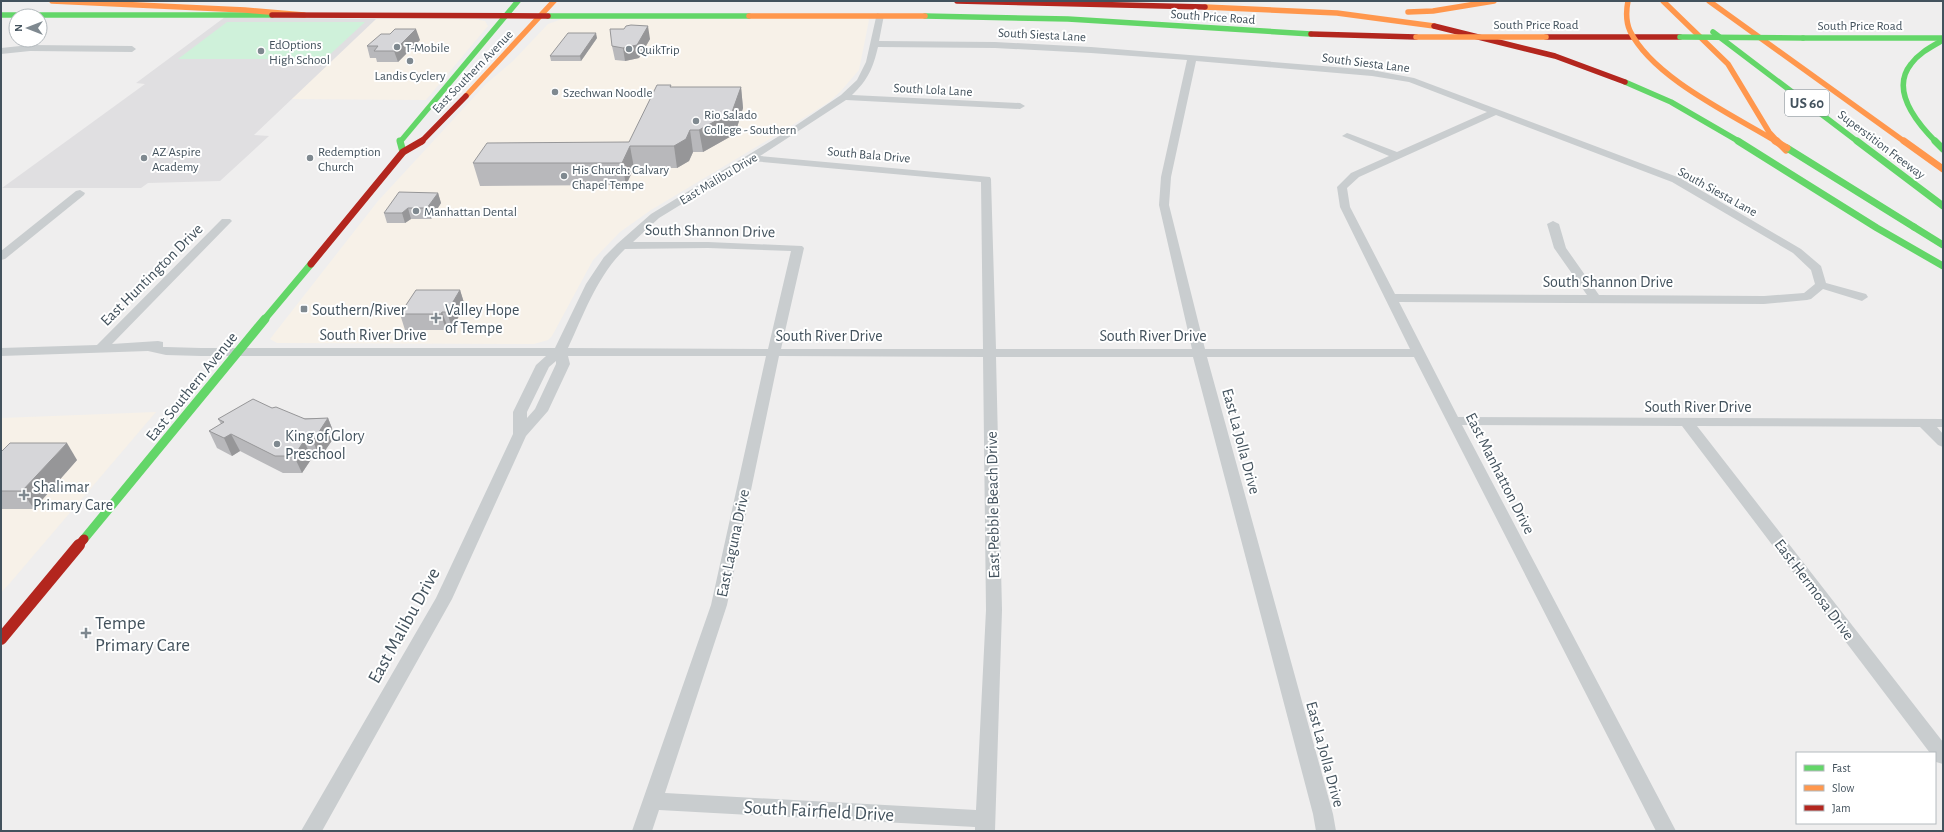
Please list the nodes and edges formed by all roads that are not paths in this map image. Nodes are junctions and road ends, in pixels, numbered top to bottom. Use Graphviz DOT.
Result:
graph roads {
  1 [pos="52,1"];
  2 [pos="518,1"];
  3 [pos="957,1"];
  4 [pos="1494,1"];
  5 [pos="1628,1"];
  6 [pos="1663,1"];
  7 [pos="1672,1"];
  8 [pos="1709,1"];
  9 [pos="553,2"];
  10 [pos="1340,4"];
  11 [pos="304,15"];
  12 [pos="506,15"];
  13 [pos="542,15"];
  14 [pos="880,15"];
  15 [pos="2,16"];
  16 [pos="1943,39"];
  17 [pos="875,44"];
  18 [pos="132,49"];
  19 [pos="1,51"];
  20 [pos="1192,58"];
  21 [pos="461,69"];
  22 [pos="473,71"];
  23 [pos="844,97"];
  24 [pos="1020,106"];
  25 [pos="441,108"];
  26 [pos="1495,112"];
  27 [pos="1347,136"];
  28 [pos="420,143"];
  29 [pos="1943,149"];
  30 [pos="403,152"];
  31 [pos="1398,156"];
  32 [pos="750,158"];
  33 [pos="1943,169"];
  34 [pos="986,179"];
  35 [pos="80,193"];
  36 [pos="1943,206"];
  37 [pos="226,221"];
  38 [pos="1553,224"];
  39 [pos="1943,245"];
  40 [pos="621,246"];
  41 [pos="798,248"];
  42 [pos="1925,255"];
  43 [pos="1,256"];
  44 [pos="1943,266"];
  45 [pos="1821,285"];
  46 [pos="1391,298"];
  47 [pos="1595,298"];
  48 [pos="1862,298"];
  49 [pos="100,349"];
  50 [pos="238,351"];
  51 [pos="560,351"];
  52 [pos="773,351"];
  53 [pos="1,352"];
  54 [pos="989,352"];
  55 [pos="1199,352"];
  56 [pos="1419,352"];
  57 [pos="1454,421"];
  58 [pos="1687,423"];
  59 [pos="1924,423"];
  60 [pos="1943,423"];
  61 [pos="520,434"];
  62 [pos="1943,442"];
  63 [pos="1,639"];
  64 [pos="1943,756"];
  65 [pos="652,801"];
  66 [pos="986,825"];
  67 [pos="311,831"];
  68 [pos="642,831"];
  69 [pos="1326,831"];
  70 [pos="1666,831"];
  1 -- 11 [label="main road"];
  2 -- 12 [label="main road, East Southern Avenue"];
  3 -- 42 [label="main road"];
  4 -- 10 [label="main road"];
  5 -- 39 [label="main road, bridge"];
  6 -- 42 [label="main road"];
  7 -- 36 [label="main road, Superstition Freeway / US 60"];
  8 -- 33 [label="main road, Superstition Freeway / US 60"];
  9 -- 13 [label="main road, East Southern Avenue"];
  11 -- 12 [label="main road, South Price Road"];
  11 -- 15 [label="main road, South Price Road"];
  12 -- 13 [label="main road, South Price Road"];
  12 -- 21 [label="main road, East Southern Avenue"];
  13 -- 14 [label="main road, South Price Road"];
  13 -- 28 [label="main road, East Southern Avenue"];
  14 -- 16 [label="main road, South Price Road, bridge"];
  14 -- 17 [label="street, East Malibu Drive"];
  16 -- 29 [label="main road"];
  17 -- 20 [label="street, South Siesta Lane"];
  17 -- 23 [label="street, East Malibu Drive"];
  18 -- 19 [label="street"];
  20 -- 26 [label="street, South Siesta Lane"];
  20 -- 55 [label="street, East La Jolla Drive"];
  21 -- 22 [label="main road"];
  21 -- 30 [label="main road, East Southern Avenue"];
  23 -- 24 [label="street, South Lola Lane"];
  23 -- 32 [label="street, East Malibu Drive"];
  25 -- 28 [label="main road"];
  26 -- 31 [label="street, East Manhatton Drive"];
  26 -- 45 [label="street, South Siesta Lane"];
  27 -- 31 [label="street"];
  28 -- 30 [label="main road, East Southern Avenue"];
  30 -- 50 [label="main road, East Southern Avenue"];
  31 -- 46 [label="street, East Manhatton Drive"];
  32 -- 34 [label="street, South Bala Drive"];
  32 -- 40 [label="street, East Malibu Drive"];
  34 -- 54 [label="street, East Pebble Beach Drive"];
  35 -- 43 [label="street"];
  37 -- 49 [label="street, East Huntington Drive"];
  38 -- 47 [label="street"];
  40 -- 41 [label="street, South Shannon Drive"];
  40 -- 51 [label="street, East Malibu Drive"];
  41 -- 52 [label="street, East Laguna Drive"];
  42 -- 44 [label="main road"];
  45 -- 47 [label="street, South Shannon Drive"];
  45 -- 48 [label="street"];
  46 -- 47 [label="street, South Shannon Drive"];
  46 -- 56 [label="street, East Manhatton Drive"];
  49 -- 50 [label="street, South River Drive"];
  49 -- 53 [label="street, South River Drive"];
  50 -- 51 [label="street, South River Drive"];
  50 -- 63 [label="main road, East Southern Avenue"];
  51 -- 52 [label="street, South River Drive"];
  51 -- 61 [label="street, East Malibu Drive"];
  51 -- 61 [label="street, East Malibu Drive"];
  52 -- 54 [label="street, South River Drive"];
  52 -- 65 [label="street, East Laguna Drive"];
  54 -- 55 [label="street, South River Drive"];
  54 -- 66 [label="street, East Pebble Beach Drive"];
  55 -- 56 [label="street, South River Drive"];
  55 -- 69 [label="street, East La Jolla Drive"];
  56 -- 57 [label="street, East Manhatton Drive"];
  57 -- 58 [label="street, South River Drive"];
  57 -- 70 [label="street, East Manhatton Drive"];
  58 -- 59 [label="street, South River Drive"];
  58 -- 64 [label="street, East Hermosa Drive"];
  59 -- 60 [label="street, South River Drive"];
  59 -- 62 [label="street"];
  61 -- 67 [label="street, East Malibu Drive"];
  65 -- 66 [label="street, South Fairfield Drive"];
  65 -- 68 [label="street, East Laguna Drive"];
}
